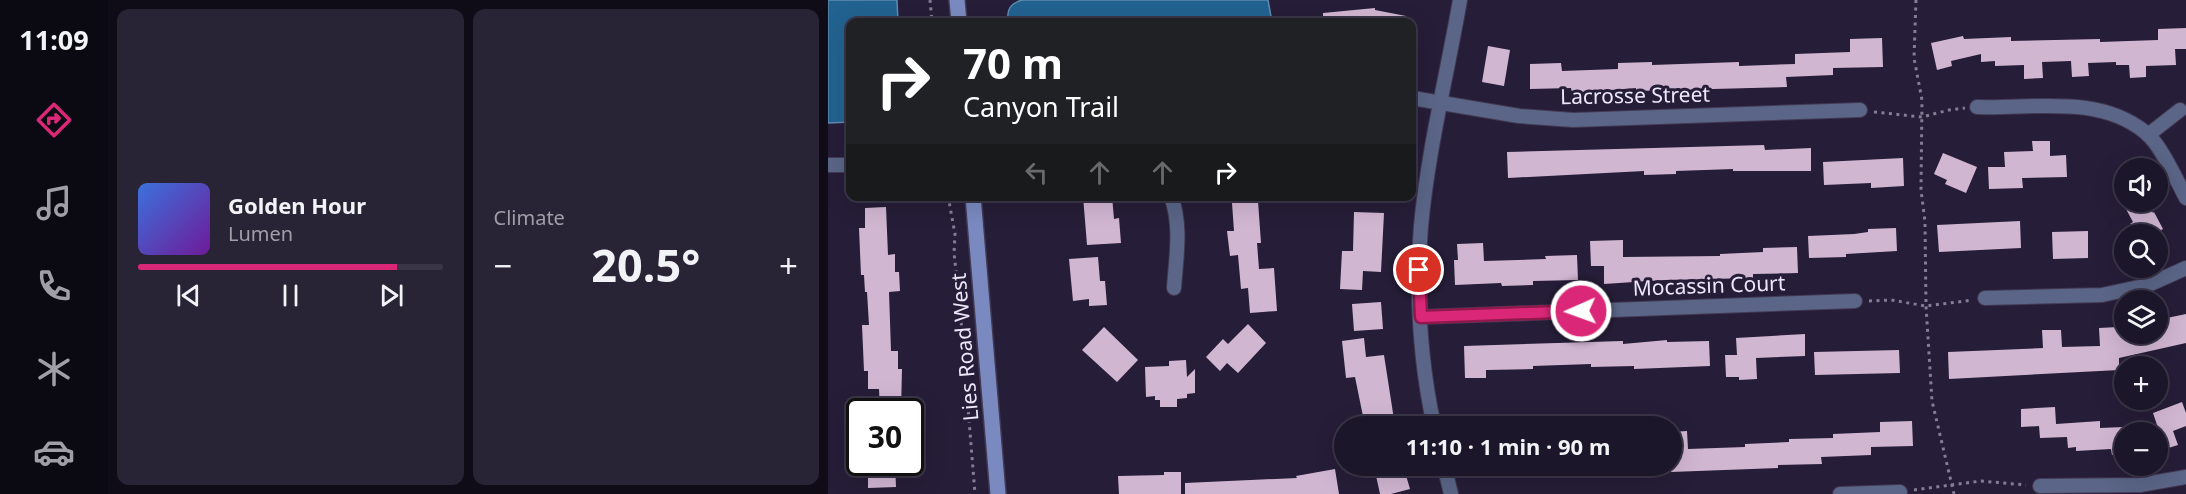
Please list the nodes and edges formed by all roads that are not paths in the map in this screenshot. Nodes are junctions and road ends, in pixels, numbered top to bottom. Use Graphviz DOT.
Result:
graph roads {
  1 [pos="957,0"];
  2 [pos="1460,0"];
  3 [pos="959,18"];
  4 [pos="1416,99"];
  5 [pos="1441,104"];
  6 [pos="1977,107"];
  7 [pos="1860,110"];
  8 [pos="2180,110"];
  9 [pos="2148,135"];
  10 [pos="828,165"];
  11 [pos="846,165"];
  12 [pos="2186,198"];
  13 [pos="974,201"];
  14 [pos="1172,201"];
  15 [pos="2186,268"];
  16 [pos="1174,288"];
  17 [pos="1985,298"];
  18 [pos="1855,301"];
  19 [pos="1421,317"];
  20 [pos="1432,416"];
  21 [pos="1447,476"];
  22 [pos="2186,477"];
  23 [pos="2040,486"];
  24 [pos="1900,492"];
  25 [pos="998,494"];
  26 [pos="1451,494"];
  27 [pos="1840,494"];
  1 -- 3 [label="street"];
  2 -- 5 [label="street"];
  4 -- 5 [label="street, Lacrosse Street"];
  5 -- 7 [label="street, Lacrosse Street"];
  5 -- 19 [label="street"];
  6 -- 9 [label="street"];
  8 -- 9 [label="street"];
  9 -- 12 [label="street"];
  10 -- 11 [label="street"];
  13 -- 25 [label="street, Lies Road West"];
  14 -- 16 [label="street"];
  15 -- 17 [label="street"];
  18 -- 19 [label="street, Mocassin Court"];
  19 -- 20 [label="street"];
  21 -- 26 [label="street"];
  22 -- 23 [label="street"];
  24 -- 27 [label="street"];
}
